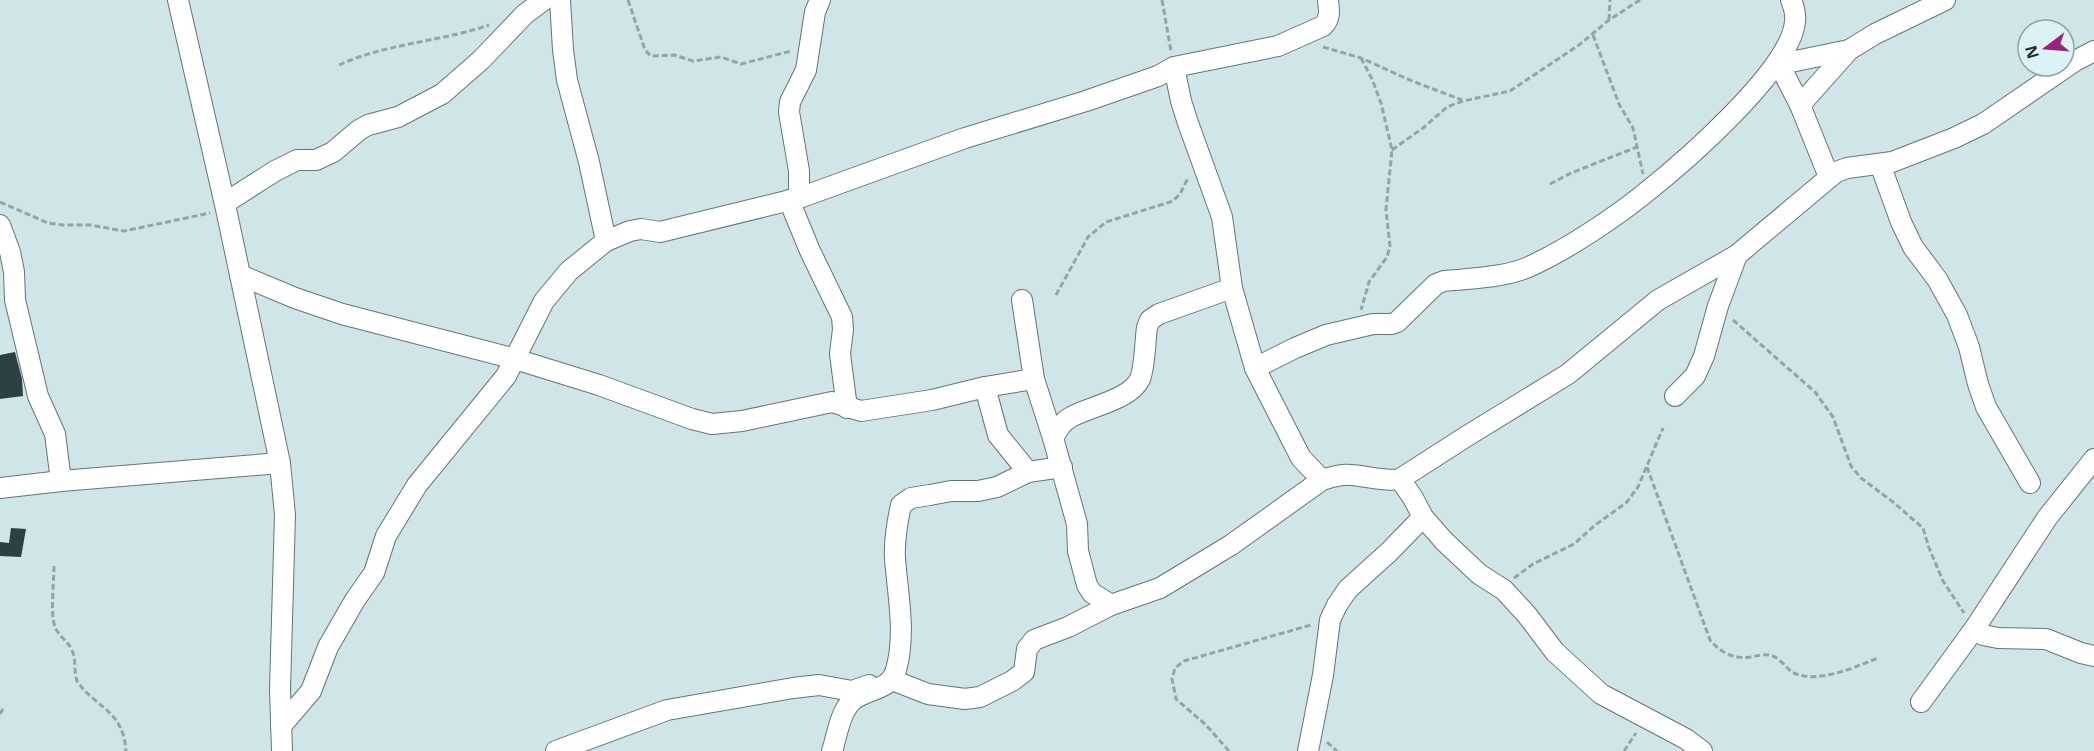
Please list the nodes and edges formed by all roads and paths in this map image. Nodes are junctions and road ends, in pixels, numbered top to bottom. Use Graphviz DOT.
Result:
graph roads {
  1 [pos="178,0"];
  2 [pos="544,0"];
  3 [pos="560,0"];
  4 [pos="628,0"];
  5 [pos="820,0"];
  6 [pos="1162,0"];
  7 [pos="1328,0"];
  8 [pos="1610,0"];
  9 [pos="1640,0"];
  10 [pos="1791,0"];
  11 [pos="1945,0"];
  12 [pos="1609,20"];
  13 [pos="493,24"];
  14 [pos="1593,35"];
  15 [pos="810,46"];
  16 [pos="1322,46"];
  17 [pos="1850,50"];
  18 [pos="2094,51"];
  19 [pos="1360,58"];
  20 [pos="1779,63"];
  21 [pos="339,65"];
  22 [pos="1174,68"];
  23 [pos="1463,101"];
  24 [pos="1800,105"];
  25 [pos="1637,147"];
  26 [pos="1392,150"];
  27 [pos="1199,154"];
  28 [pos="1880,164"];
  29 [pos="1829,177"];
  30 [pos="1550,184"];
  31 [pos="1644,194"];
  32 [pos="794,199"];
  33 [pos="0,202"];
  34 [pos="225,206"];
  35 [pos="0,225"];
  36 [pos="606,241"];
  37 [pos="1737,255"];
  38 [pos="240,275"];
  39 [pos="1232,288"];
  40 [pos="1056,295"];
  41 [pos="1022,300"];
  42 [pos="1718,306"];
  43 [pos="1356,328"];
  44 [pos="515,359"];
  45 [pos="1255,368"];
  46 [pos="1034,379"];
  47 [pos="985,387"];
  48 [pos="1675,396"];
  49 [pos="847,408"];
  50 [pos="1663,428"];
  51 [pos="1053,438"];
  52 [pos="2094,459"];
  53 [pos="280,463"];
  54 [pos="1062,467"];
  55 [pos="1647,467"];
  56 [pos="1028,472"];
  57 [pos="1400,479"];
  58 [pos="1322,480"];
  59 [pos="61,481"];
  60 [pos="2030,483"];
  61 [pos="0,488"];
  62 [pos="1423,517"];
  63 [pos="54,566"];
  64 [pos="1501,588"];
  65 [pos="1111,605"];
  66 [pos="1330,620"];
  67 [pos="1975,628"];
  68 [pos="2094,656"];
  69 [pos="1878,658"];
  70 [pos="887,683"];
  71 [pos="1922,702"];
  72 [pos="3,709"];
  73 [pos="0,714"];
  74 [pos="1646,719"];
  75 [pos="281,726"];
  76 [pos="126,751"];
  77 [pos="282,751"];
  78 [pos="556,751"];
  79 [pos="832,751"];
  80 [pos="1229,751"];
  81 [pos="1308,751"];
  82 [pos="1624,751"];
  83 [pos="1702,751"];
  1 -- 34 [label="street"];
  2 -- 34 [label="street"];
  3 -- 36 [label="street"];
  4 -- 15 [label="path"];
  5 -- 15 [label="street"];
  6 -- 22 [label="path"];
  7 -- 22 [label="street"];
  8 -- 12 [label="path"];
  9 -- 12 [label="path"];
  10 -- 20 [label="street"];
  11 -- 17 [label="street"];
  12 -- 14 [label="path"];
  13 -- 21 [label="path"];
  14 -- 23 [label="path"];
  14 -- 25 [label="path"];
  15 -- 32 [label="street"];
  16 -- 19 [label="path"];
  17 -- 20 [label="street"];
  17 -- 24 [label="street"];
  18 -- 28 [label="street"];
  19 -- 23 [label="path"];
  19 -- 26 [label="path"];
  20 -- 24 [label="street"];
  20 -- 31 [label="street"];
  22 -- 27 [label="street"];
  22 -- 32 [label="street"];
  23 -- 26 [label="path"];
  24 -- 29 [label="street"];
  25 -- 30 [label="path"];
  25 -- 31 [label="path"];
  26 -- 43 [label="path"];
  27 -- 39 [label="street"];
  27 -- 40 [label="path"];
  28 -- 29 [label="street"];
  28 -- 60 [label="street"];
  29 -- 37 [label="street"];
  31 -- 43 [label="street"];
  32 -- 36 [label="street"];
  32 -- 49 [label="street"];
  33 -- 34 [label="path"];
  34 -- 38 [label="street"];
  35 -- 59 [label="street"];
  36 -- 44 [label="street"];
  37 -- 42 [label="street"];
  37 -- 57 [label="street"];
  38 -- 44 [label="street"];
  38 -- 53 [label="street"];
  39 -- 45 [label="street"];
  39 -- 51 [label="street"];
  41 -- 46 [label="street"];
  42 -- 48 [label="street"];
  42 -- 67 [label="path"];
  43 -- 45 [label="street"];
  44 -- 49 [label="street"];
  44 -- 75 [label="street"];
  45 -- 58 [label="street"];
  46 -- 47 [label="street"];
  46 -- 51 [label="street"];
  47 -- 49 [label="street"];
  47 -- 56 [label="street"];
  50 -- 55 [label="path"];
  51 -- 54 [label="street"];
  52 -- 67 [label="street"];
  53 -- 59 [label="street"];
  53 -- 75 [label="street"];
  54 -- 56 [label="street"];
  54 -- 65 [label="street"];
  55 -- 64 [label="path"];
  55 -- 69 [label="path"];
  56 -- 70 [label="street"];
  57 -- 58 [label="street"];
  57 -- 62 [label="street"];
  58 -- 65 [label="street"];
  59 -- 61 [label="street"];
  62 -- 64 [label="street"];
  62 -- 66 [label="street"];
  63 -- 76 [label="path"];
  64 -- 74 [label="street"];
  65 -- 70 [label="street"];
  66 -- 80 [label="path"];
  66 -- 81 [label="street"];
  67 -- 68 [label="street"];
  67 -- 71 [label="street"];
  70 -- 78 [label="street"];
  70 -- 79 [label="street"];
  72 -- 73 [label="path"];
  74 -- 82 [label="path"];
  74 -- 83 [label="street"];
  75 -- 77 [label="street"];
}
